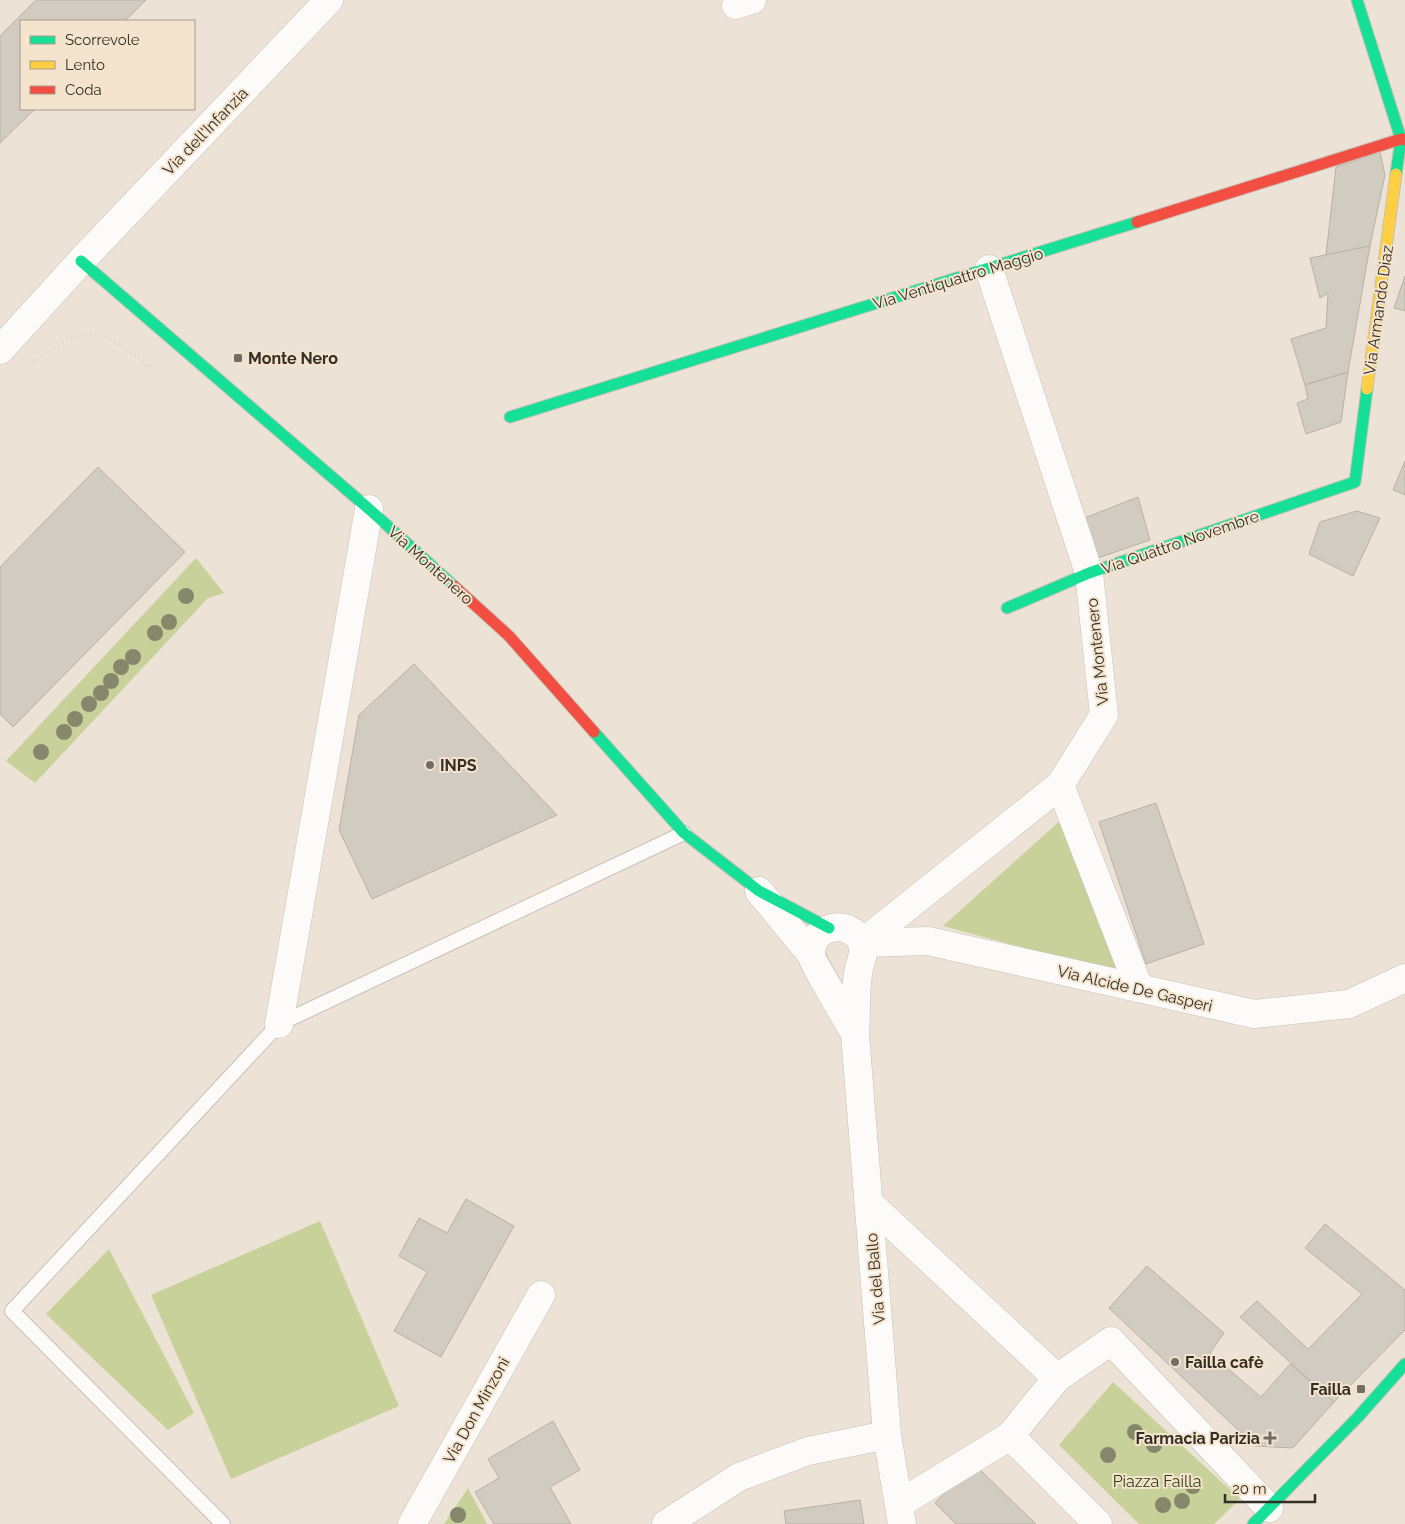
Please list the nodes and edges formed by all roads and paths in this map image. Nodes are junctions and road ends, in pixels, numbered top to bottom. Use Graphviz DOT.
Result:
graph roads {
  1 [pos="329,0"];
  2 [pos="1357,0"];
  3 [pos="1403,140"];
  4 [pos="81,261"];
  5 [pos="989,269"];
  6 [pos="174,340"];
  7 [pos="4,346"];
  8 [pos="510,417"];
  9 [pos="1355,482"];
  10 [pos="369,509"];
  11 [pos="1089,573"];
  12 [pos="1007,608"];
  13 [pos="1060,786"];
  14 [pos="684,833"];
  15 [pos="759,890"];
  16 [pos="829,928"];
  17 [pos="861,955"];
  18 [pos="817,964"];
  19 [pos="1405,978"];
  20 [pos="1139,988"];
  21 [pos="279,1024"];
  22 [pos="855,1034"];
  23 [pos="869,1204"];
  24 [pos="541,1295"];
  25 [pos="1405,1364"];
  26 [pos="1057,1378"];
  27 [pos="887,1435"];
  28 [pos="1010,1436"];
  29 [pos="900,1514"];
  30 [pos="1261,1516"];
  31 [pos="223,1524"];
  32 [pos="412,1524"];
  33 [pos="666,1524"];
  34 [pos="1098,1524"];
  1 -- 4 [label="street, Via dell'Infanzia"];
  2 -- 3 [label="street"];
  3 -- 5 [label="street, Via Ventiquattro Maggio"];
  3 -- 9 [label="street, Via Armando Diaz"];
  4 -- 6 [label="street, Via Montenero"];
  4 -- 7 [label="street, Via dell'Infanzia"];
  5 -- 8 [label="street, Via Ventiquattro Maggio"];
  5 -- 11 [label="street, Via Montenero"];
  6 -- 7 [label="path"];
  6 -- 10 [label="street, Via Montenero"];
  9 -- 11 [label="street, Via Quattro Novembre"];
  10 -- 14 [label="street, Via Montenero"];
  10 -- 21 [label="street"];
  11 -- 12 [label="street, Via Quattro Novembre"];
  11 -- 13 [label="street, Via Montenero"];
  13 -- 17 [label="street, Via Montenero"];
  13 -- 20 [label="street"];
  14 -- 15 [label="street, Via Montenero"];
  14 -- 21 [label="lane"];
  15 -- 16 [label="street, Via Montenero"];
  15 -- 18 [label="street, Via Montenero"];
  16 -- 17 [label="street"];
  16 -- 18 [label="street"];
  17 -- 18 [label="street"];
  17 -- 20 [label="street, Via Alcide De Gasperi"];
  17 -- 22 [label="street, Via del Ballo"];
  18 -- 22 [label="street, Via Montenero"];
  19 -- 20 [label="street, Via Alcide De Gasperi"];
  21 -- 31 [label="lane"];
  22 -- 23 [label="street, Via del Ballo"];
  23 -- 26 [label="street"];
  23 -- 27 [label="street, Via del Ballo"];
  24 -- 32 [label="street, Via Don Minzoni"];
  25 -- 30 [label="street"];
  26 -- 28 [label="street"];
  26 -- 30 [label="street"];
  27 -- 29 [label="street, Via del Ballo"];
  27 -- 33 [label="street"];
  28 -- 29 [label="street"];
  28 -- 34 [label="street"];
}
